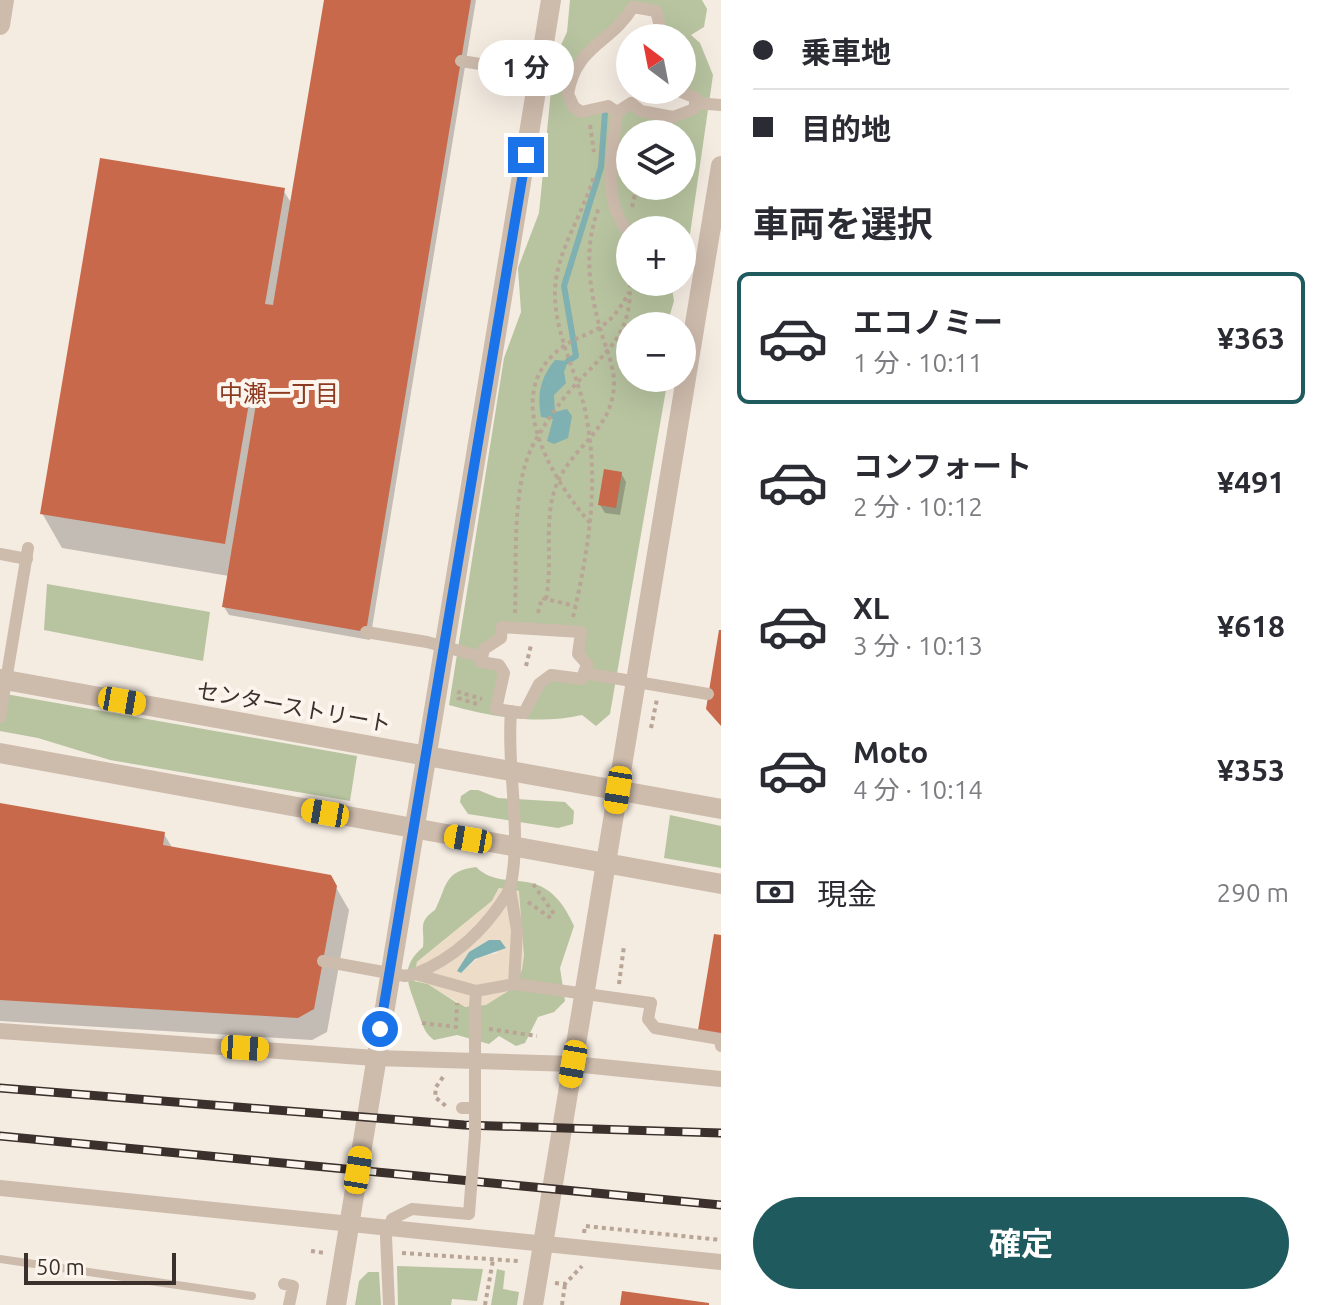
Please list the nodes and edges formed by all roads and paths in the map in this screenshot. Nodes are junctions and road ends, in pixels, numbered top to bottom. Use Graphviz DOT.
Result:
graph roads {
  1 [pos="4,0"];
  2 [pos="551,0"];
  3 [pos="623,24"];
  4 [pos="659,24"];
  5 [pos="0,25"];
  6 [pos="616,30"];
  7 [pos="461,61"];
  8 [pos="571,78"];
  9 [pos="696,103"];
  10 [pos="629,104"];
  11 [pos="632,104"];
  12 [pos="695,104"];
  13 [pos="721,105"];
  14 [pos="587,111"];
  15 [pos="617,112"];
  16 [pos="721,166"];
  17 [pos="610,186"];
  18 [pos="618,216"];
  19 [pos="626,296"];
  20 [pos="629,296"];
  21 [pos="600,329"];
  22 [pos="565,346"];
  23 [pos="608,353"];
  24 [pos="577,383"];
  25 [pos="539,434"];
  26 [pos="590,441"];
  27 [pos="559,480"];
  28 [pos="590,523"];
  29 [pos="0,554"];
  30 [pos="546,599"];
  31 [pos="514,628"];
  32 [pos="570,630"];
  33 [pos="366,632"];
  34 [pos="482,657"];
  35 [pos="519,665"];
  36 [pos="537,668"];
  37 [pos="584,673"];
  38 [pos="0,679"];
  39 [pos="660,686"];
  40 [pos="708,694"];
  41 [pos="486,700"];
  42 [pos="477,704"];
  43 [pos="511,711"];
  44 [pos="0,717"];
  45 [pos="651,728"];
  46 [pos="0,753"];
  47 [pos="426,756"];
  48 [pos="618,790"];
  49 [pos="721,809"];
  50 [pos="413,829"];
  51 [pos="606,863"];
  52 [pos="531,881"];
  53 [pos="721,884"];
  54 [pos="515,892"];
  55 [pos="624,946"];
  56 [pos="323,961"];
  57 [pos="415,974"];
  58 [pos="514,984"];
  59 [pos="476,991"];
  60 [pos="616,997"];
  61 [pos="457,1003"];
  62 [pos="486,1017"];
  63 [pos="422,1023"];
  64 [pos="0,1031"];
  65 [pos="537,1036"];
  66 [pos="721,1046"];
  67 [pos="375,1058"];
  68 [pos="573,1064"];
  69 [pos="468,1076"];
  70 [pos="721,1079"];
  71 [pos="467,1108"];
  72 [pos="0,1188"];
  73 [pos="349,1226"];
  74 [pos="721,1240"];
  75 [pos="543,1241"];
  76 [pos="583,1246"];
  77 [pos="390,1252"];
  78 [pos="0,1259"];
  79 [pos="493,1259"];
  80 [pos="721,1262"];
  81 [pos="537,1281"];
  82 [pos="284,1284"];
  83 [pos="565,1284"];
  84 [pos="252,1296"];
  85 [pos="289,1305"];
  86 [pos="336,1305"];
  87 [pos="389,1305"];
  88 [pos="485,1305"];
  89 [pos="533,1305"];
  90 [pos="562,1305"];
  1 -- 5 [label="street"];
  2 -- 47 [label="street"];
  3 -- 4 [label="street"];
  6 -- 8 [label="street"];
  7 -- 8 [label="street, bridge"];
  8 -- 14 [label="street"];
  9 -- 13 [label="street"];
  10 -- 15 [label="street"];
  11 -- 12 [label="street"];
  14 -- 15 [label="street"];
  14 -- 22 [label="path"];
  15 -- 17 [label="street"];
  16 -- 48 [label="street"];
  17 -- 18 [label="street"];
  17 -- 21 [label="path"];
  19 -- 21 [label="path"];
  20 -- 23 [label="path"];
  21 -- 22 [label="path"];
  21 -- 23 [label="path"];
  22 -- 24 [label="path"];
  22 -- 25 [label="path"];
  23 -- 24 [label="path"];
  23 -- 26 [label="path"];
  24 -- 25 [label="path"];
  24 -- 26 [label="path"];
  25 -- 27 [label="path"];
  25 -- 31 [label="path"];
  26 -- 27 [label="path"];
  26 -- 28 [label="path"];
  27 -- 28 [label="path"];
  27 -- 30 [label="path"];
  28 -- 32 [label="path"];
  29 -- 44 [label="street, bridge"];
  31 -- 32 [label="street"];
  31 -- 34 [label="street"];
  32 -- 37 [label="street"];
  33 -- 34 [label="street, bridge"];
  34 -- 43 [label="street"];
  35 -- 36 [label="path"];
  37 -- 39 [label="street, bridge"];
  37 -- 43 [label="street"];
  38 -- 47 [label="street, センターストリート"];
  39 -- 40 [label="street, bridge"];
  39 -- 45 [label="path"];
  41 -- 42 [label="path"];
  43 -- 54 [label="street, bridge"];
  46 -- 50 [label="street"];
  47 -- 48 [label="street, センターストリート"];
  47 -- 50 [label="street"];
  48 -- 49 [label="street, センターストリート"];
  48 -- 51 [label="street"];
  50 -- 51 [label="street"];
  50 -- 67 [label="street"];
  51 -- 53 [label="street"];
  51 -- 68 [label="street"];
  52 -- 54 [label="path"];
  54 -- 57 [label="street"];
  54 -- 58 [label="street"];
  55 -- 60 [label="path"];
  56 -- 57 [label="street, bridge"];
  57 -- 59 [label="street"];
  58 -- 59 [label="street"];
  58 -- 60 [label="street, bridge"];
  59 -- 69 [label="street, bridge"];
  60 -- 66 [label="street, bridge"];
  61 -- 63 [label="path"];
  62 -- 65 [label="path"];
  64 -- 67 [label="street"];
  67 -- 68 [label="street"];
  67 -- 73 [label="street"];
  68 -- 70 [label="street"];
  68 -- 75 [label="street"];
  69 -- 71 [label="street, bridge"];
  69 -- 71 [label="path"];
  71 -- 87 [label="street, bridge"];
  72 -- 73 [label="street"];
  73 -- 75 [label="street"];
  73 -- 86 [label="street"];
  74 -- 76 [label="path"];
  75 -- 76 [label="street"];
  75 -- 81 [label="street"];
  76 -- 80 [label="street"];
  76 -- 83 [label="path"];
  77 -- 79 [label="path"];
  78 -- 84 [label="lane"];
  79 -- 81 [label="path"];
  79 -- 88 [label="path"];
  81 -- 83 [label="path"];
  81 -- 89 [label="street"];
  82 -- 85 [label="street"];
  83 -- 90 [label="path"];
}
